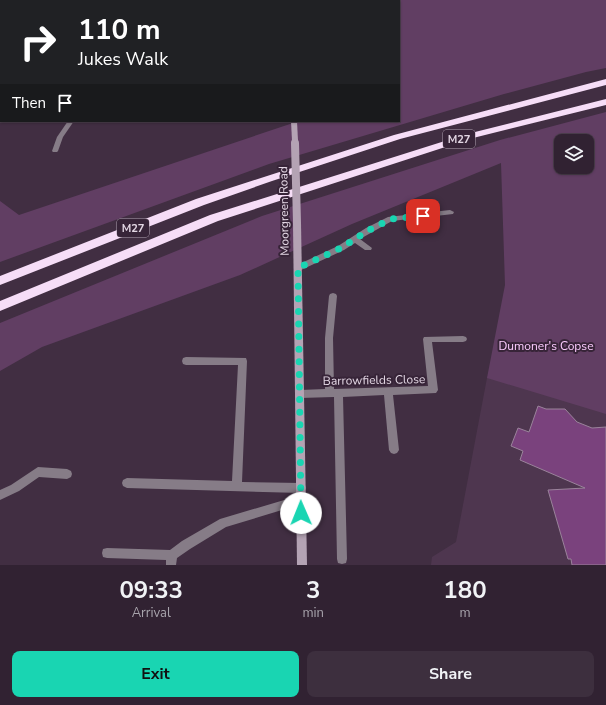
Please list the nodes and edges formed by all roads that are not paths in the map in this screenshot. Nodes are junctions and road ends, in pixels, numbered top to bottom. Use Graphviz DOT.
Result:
graph roads {
  1 [pos="606,82"];
  2 [pos="606,102"];
  3 [pos="70,122"];
  4 [pos="294,122"];
  5 [pos="55,151"];
  6 [pos="450,212"];
  7 [pos="354,239"];
  8 [pos="368,248"];
  9 [pos="298,268"];
  10 [pos="0,281"];
  11 [pos="334,296"];
  12 [pos="0,306"];
  13 [pos="463,339"];
  14 [pos="186,361"];
  15 [pos="388,391"];
  16 [pos="334,393"];
  17 [pos="300,394"];
  18 [pos="394,450"];
  19 [pos="67,474"];
  20 [pos="127,484"];
  21 [pos="237,487"];
  22 [pos="301,488"];
  23 [pos="0,495"];
  24 [pos="301,500"];
  25 [pos="107,553"];
  26 [pos="342,559"];
  27 [pos="172,560"];
  28 [pos="302,565"];
  1 -- 10 [label="highway, M27"];
  2 -- 12 [label="highway, M27"];
  3 -- 5 [label="lane"];
  4 -- 9 [label="street, Moorgreen Road, bridge"];
  6 -- 7 [label="street"];
  7 -- 8 [label="street"];
  7 -- 9 [label="street"];
  9 -- 17 [label="street, Moorgreen Road"];
  11 -- 16 [label="street"];
  13 -- 15 [label="street, Barrowfields Close"];
  14 -- 21 [label="street"];
  15 -- 16 [label="street, Barrowfields Close"];
  15 -- 18 [label="street"];
  16 -- 17 [label="street, Barrowfields Close"];
  16 -- 26 [label="street"];
  17 -- 22 [label="street, Moorgreen Road"];
  19 -- 23 [label="street"];
  20 -- 21 [label="street"];
  21 -- 22 [label="street"];
  22 -- 24 [label="street, Moorgreen Road"];
  24 -- 27 [label="street"];
  24 -- 28 [label="street, Moorgreen Road"];
  25 -- 27 [label="street"];
}
